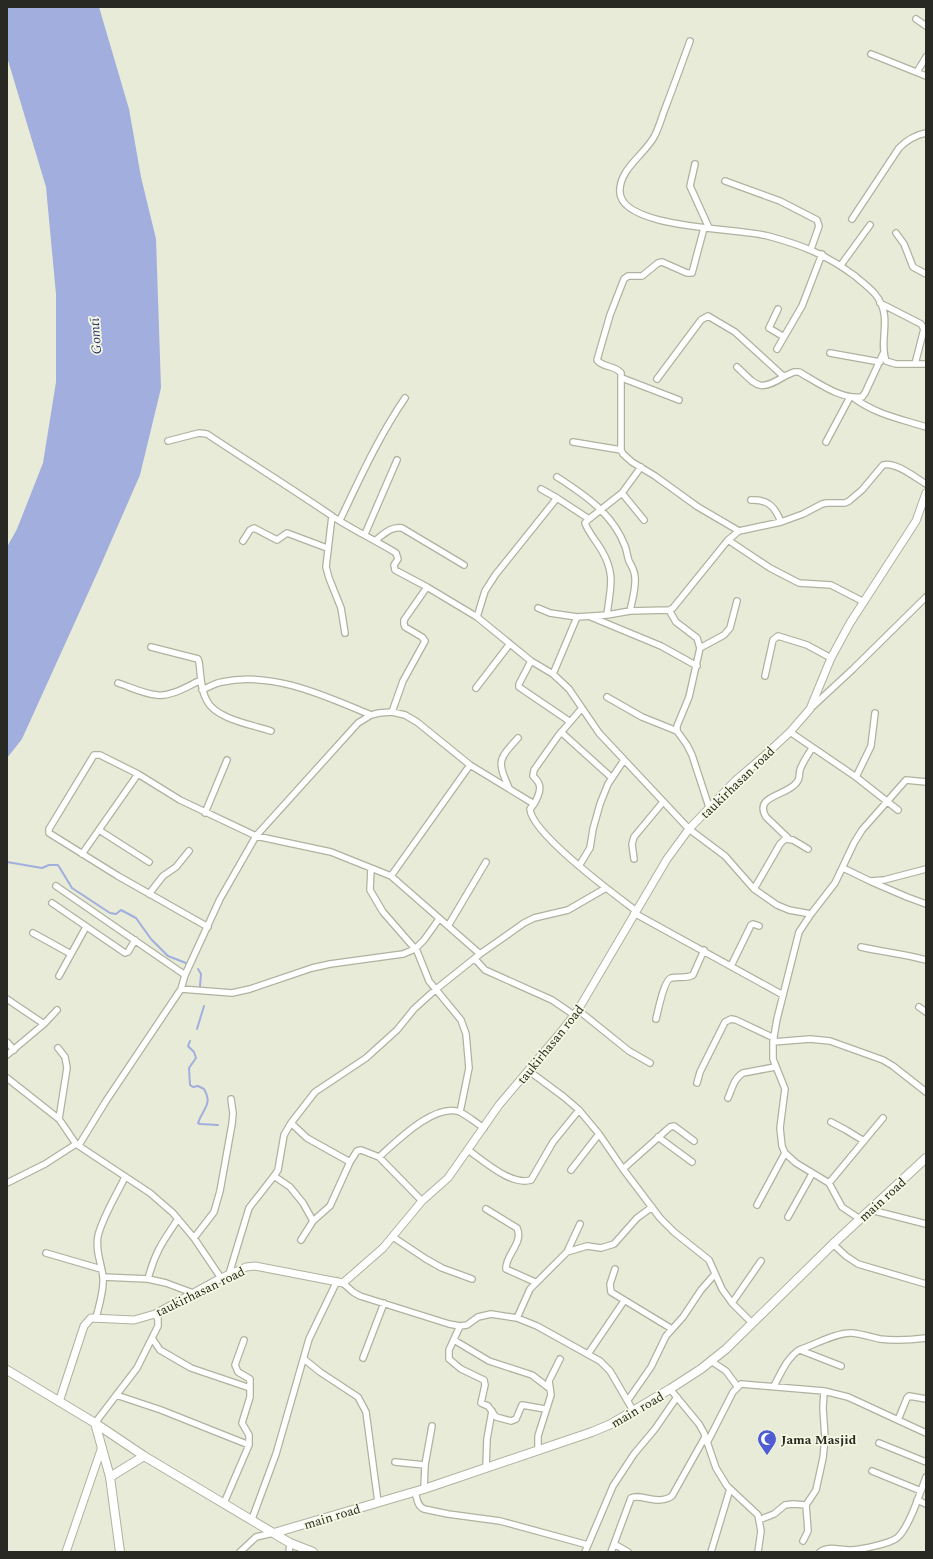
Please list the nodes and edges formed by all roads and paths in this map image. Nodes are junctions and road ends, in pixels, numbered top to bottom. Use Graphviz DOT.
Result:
graph roads {
  1 [pos="916,19"];
  2 [pos="926,26"];
  3 [pos="690,41"];
  4 [pos="871,54"];
  5 [pos="926,57"];
  6 [pos="916,72"];
  7 [pos="926,76"];
  8 [pos="926,133"];
  9 [pos="695,164"];
  10 [pos="725,180"];
  11 [pos="852,219"];
  12 [pos="870,225"];
  13 [pos="707,228"];
  14 [pos="896,233"];
  15 [pos="811,250"];
  16 [pos="822,254"];
  17 [pos="841,265"];
  18 [pos="926,274"];
  19 [pos="880,302"];
  20 [pos="778,309"];
  21 [pos="784,337"];
  22 [pos="777,349"];
  23 [pos="830,353"];
  24 [pos="884,354"];
  25 [pos="880,362"];
  26 [pos="915,364"];
  27 [pos="926,364"];
  28 [pos="736,367"];
  29 [pos="785,376"];
  30 [pos="622,378"];
  31 [pos="657,379"];
  32 [pos="406,398"];
  33 [pos="852,398"];
  34 [pos="680,400"];
  35 [pos="926,427"];
  36 [pos="168,441"];
  37 [pos="573,442"];
  38 [pos="826,442"];
  39 [pos="621,450"];
  40 [pos="397,460"];
  41 [pos="641,467"];
  42 [pos="557,477"];
  43 [pos="926,484"];
  44 [pos="541,489"];
  45 [pos="622,493"];
  46 [pos="926,493"];
  47 [pos="557,498"];
  48 [pos="751,500"];
  49 [pos="601,509"];
  50 [pos="332,516"];
  51 [pos="589,518"];
  52 [pos="340,520"];
  53 [pos="644,520"];
  54 [pos="781,522"];
  55 [pos="739,531"];
  56 [pos="365,534"];
  57 [pos="376,540"];
  58 [pos="728,540"];
  59 [pos="242,541"];
  60 [pos="327,548"];
  61 [pos="464,564"];
  62 [pos="427,587"];
  63 [pos="926,598"];
  64 [pos="737,601"];
  65 [pos="864,602"];
  66 [pos="538,608"];
  67 [pos="669,610"];
  68 [pos="630,611"];
  69 [pos="607,615"];
  70 [pos="589,616"];
  71 [pos="477,617"];
  72 [pos="577,617"];
  73 [pos="345,633"];
  74 [pos="509,645"];
  75 [pos="152,647"];
  76 [pos="700,648"];
  77 [pos="831,658"];
  78 [pos="531,661"];
  79 [pos="697,666"];
  80 [pos="553,674"];
  81 [pos="765,676"];
  82 [pos="201,680"];
  83 [pos="118,683"];
  84 [pos="476,688"];
  85 [pos="202,690"];
  86 [pos="607,697"];
  87 [pos="582,708"];
  88 [pos="810,709"];
  89 [pos="392,712"];
  90 [pos="875,713"];
  91 [pos="371,715"];
  92 [pos="569,721"];
  93 [pos="271,731"];
  94 [pos="677,731"];
  95 [pos="561,732"];
  96 [pos="790,732"];
  97 [pos="518,738"];
  98 [pos="812,748"];
  99 [pos="227,760"];
  100 [pos="624,760"];
  101 [pos="470,765"];
  102 [pos="138,774"];
  103 [pos="856,777"];
  104 [pos="612,778"];
  105 [pos="926,782"];
  106 [pos="510,789"];
  107 [pos="887,801"];
  108 [pos="663,802"];
  109 [pos="534,804"];
  110 [pos="708,807"];
  111 [pos="898,810"];
  112 [pos="205,813"];
  113 [pos="689,829"];
  114 [pos="99,830"];
  115 [pos="256,836"];
  116 [pos="788,838"];
  117 [pos="808,849"];
  118 [pos="189,851"];
  119 [pos="82,854"];
  120 [pos="634,859"];
  121 [pos="149,862"];
  122 [pos="486,862"];
  123 [pos="579,866"];
  124 [pos="843,868"];
  125 [pos="371,869"];
  126 [pos="926,869"];
  127 [pos="390,876"];
  128 [pos="870,881"];
  129 [pos="56,886"];
  130 [pos="606,888"];
  131 [pos="754,889"];
  132 [pos="149,894"];
  133 [pos="52,903"];
  134 [pos="926,904"];
  135 [pos="635,912"];
  136 [pos="811,914"];
  137 [pos="439,919"];
  138 [pos="448,926"];
  139 [pos="759,926"];
  140 [pos="86,927"];
  141 [pos="208,927"];
  142 [pos="33,933"];
  143 [pos="135,940"];
  144 [pos="861,947"];
  145 [pos="704,950"];
  146 [pos="417,952"];
  147 [pos="71,954"];
  148 [pos="480,954"];
  149 [pos="475,959"];
  150 [pos="926,960"];
  151 [pos="731,966"];
  152 [pos="185,975"];
  153 [pos="59,976"];
  154 [pos="181,989"];
  155 [pos="435,990"];
  156 [pos="784,995"];
  157 [pos="7,999"];
  158 [pos="919,1007"];
  159 [pos="57,1010"];
  160 [pos="926,1012"];
  161 [pos="576,1013"];
  162 [pos="656,1019"];
  163 [pos="44,1024"];
  164 [pos="774,1040"];
  165 [pos="7,1042"];
  166 [pos="58,1048"];
  167 [pos="14,1050"];
  168 [pos="7,1055"];
  169 [pos="650,1063"];
  170 [pos="775,1067"];
  171 [pos="529,1071"];
  172 [pos="7,1078"];
  173 [pos="697,1083"];
  174 [pos="926,1092"];
  175 [pos="728,1098"];
  176 [pos="231,1099"];
  177 [pos="579,1110"];
  178 [pos="460,1112"];
  179 [pos="883,1118"];
  180 [pos="59,1119"];
  181 [pos="831,1122"];
  182 [pos="291,1123"];
  183 [pos="484,1128"];
  184 [pos="599,1134"];
  185 [pos="658,1137"];
  186 [pos="864,1141"];
  187 [pos="694,1142"];
  188 [pos="77,1144"];
  189 [pos="468,1150"];
  190 [pos="784,1153"];
  191 [pos="379,1157"];
  192 [pos="926,1158"];
  193 [pos="350,1162"];
  194 [pos="692,1162"];
  195 [pos="622,1168"];
  196 [pos="571,1170"];
  197 [pos="812,1174"];
  198 [pos="274,1176"];
  199 [pos="125,1177"];
  200 [pos="7,1183"];
  201 [pos="829,1183"];
  202 [pos="422,1201"];
  203 [pos="757,1205"];
  204 [pos="652,1207"];
  205 [pos="486,1209"];
  206 [pos="871,1210"];
  207 [pos="788,1217"];
  208 [pos="178,1218"];
  209 [pos="860,1219"];
  210 [pos="313,1221"];
  211 [pos="580,1224"];
  212 [pos="926,1224"];
  213 [pos="393,1236"];
  214 [pos="194,1238"];
  215 [pos="301,1240"];
  216 [pos="833,1244"];
  217 [pos="567,1252"];
  218 [pos="46,1253"];
  219 [pos="761,1261"];
  220 [pos="101,1269"];
  221 [pos="615,1269"];
  222 [pos="229,1274"];
  223 [pos="715,1274"];
  224 [pos="103,1276"];
  225 [pos="221,1278"];
  226 [pos="148,1279"];
  227 [pos="472,1279"];
  228 [pos="340,1282"];
  229 [pos="535,1282"];
  230 [pos="926,1284"];
  231 [pos="193,1293"];
  232 [pos="624,1301"];
  233 [pos="384,1303"];
  234 [pos="732,1303"];
  235 [pos="155,1314"];
  236 [pos="96,1318"];
  237 [pos="517,1318"];
  238 [pos="752,1323"];
  239 [pos="460,1326"];
  240 [pos="672,1329"];
  241 [pos="152,1338"];
  242 [pos="926,1338"];
  243 [pos="244,1340"];
  244 [pos="454,1340"];
  245 [pos="799,1350"];
  246 [pos="588,1354"];
  247 [pos="363,1358"];
  248 [pos="304,1359"];
  249 [pos="560,1359"];
  250 [pos="711,1361"];
  251 [pos="841,1366"];
  252 [pos="7,1370"];
  253 [pos="737,1386"];
  254 [pos="774,1386"];
  255 [pos="250,1388"];
  256 [pos="549,1388"];
  257 [pos="670,1389"];
  258 [pos="824,1391"];
  259 [pos="116,1395"];
  260 [pos="677,1397"];
  261 [pos="628,1400"];
  262 [pos="926,1400"];
  263 [pos="59,1402"];
  264 [pos="545,1408"];
  265 [pos="492,1411"];
  266 [pos="634,1412"];
  267 [pos="898,1420"];
  268 [pos="95,1423"];
  269 [pos="432,1426"];
  270 [pos="926,1434"];
  271 [pos="706,1440"];
  272 [pos="879,1443"];
  273 [pos="249,1446"];
  274 [pos="102,1447"];
  275 [pos="538,1450"];
  276 [pos="144,1456"];
  277 [pos="395,1462"];
  278 [pos="926,1462"];
  279 [pos="425,1465"];
  280 [pos="486,1467"];
  281 [pos="872,1471"];
  282 [pos="110,1477"];
  283 [pos="926,1478"];
  284 [pos="424,1489"];
  285 [pos="730,1489"];
  286 [pos="921,1491"];
  287 [pos="415,1492"];
  288 [pos="917,1500"];
  289 [pos="378,1502"];
  290 [pos="224,1503"];
  291 [pos="926,1504"];
  292 [pos="806,1506"];
  293 [pos="252,1519"];
  294 [pos="760,1520"];
  295 [pos="274,1533"];
  296 [pos="804,1541"];
  297 [pos="290,1543"];
  298 [pos="614,1544"];
  299 [pos="588,1545"];
  300 [pos="66,1552"];
  301 [pos="120,1552"];
  302 [pos="240,1552"];
  303 [pos="289,1552"];
  304 [pos="313,1552"];
  305 [pos="585,1552"];
  306 [pos="611,1552"];
  307 [pos="628,1552"];
  308 [pos="710,1552"];
  309 [pos="758,1552"];
  310 [pos="820,1552"];
  1 -- 2 [label="street"];
  3 -- 13 [label="street"];
  4 -- 6 [label="street"];
  5 -- 6 [label="street"];
  6 -- 7 [label="street"];
  8 -- 11 [label="street"];
  9 -- 13 [label="street"];
  10 -- 15 [label="street"];
  12 -- 17 [label="street"];
  13 -- 15 [label="street"];
  13 -- 30 [label="street"];
  14 -- 18 [label="street"];
  15 -- 16 [label="street"];
  16 -- 17 [label="street"];
  16 -- 21 [label="street"];
  17 -- 19 [label="street"];
  19 -- 24 [label="street"];
  19 -- 26 [label="street"];
  20 -- 21 [label="street"];
  21 -- 22 [label="street"];
  23 -- 25 [label="street"];
  24 -- 25 [label="street"];
  24 -- 26 [label="street"];
  25 -- 33 [label="street"];
  26 -- 27 [label="street"];
  28 -- 29 [label="street"];
  29 -- 31 [label="street"];
  29 -- 33 [label="street"];
  30 -- 34 [label="street"];
  30 -- 39 [label="street"];
  32 -- 52 [label="street"];
  33 -- 35 [label="street"];
  33 -- 38 [label="street"];
  36 -- 50 [label="street"];
  37 -- 39 [label="street"];
  39 -- 41 [label="street"];
  40 -- 56 [label="street"];
  41 -- 45 [label="street"];
  41 -- 55 [label="street"];
  42 -- 49 [label="street"];
  43 -- 54 [label="street"];
  44 -- 47 [label="street"];
  45 -- 49 [label="street"];
  45 -- 53 [label="street"];
  46 -- 65 [label="street, taukirhasan road"];
  47 -- 51 [label="street"];
  47 -- 71 [label="street"];
  48 -- 54 [label="street"];
  49 -- 51 [label="street"];
  49 -- 68 [label="street"];
  50 -- 52 [label="street"];
  50 -- 60 [label="street"];
  51 -- 69 [label="street"];
  52 -- 56 [label="street"];
  54 -- 55 [label="street"];
  55 -- 58 [label="street"];
  56 -- 57 [label="street"];
  57 -- 61 [label="street"];
  57 -- 62 [label="street"];
  58 -- 65 [label="street"];
  58 -- 67 [label="street"];
  59 -- 60 [label="street"];
  60 -- 73 [label="street"];
  62 -- 71 [label="street"];
  62 -- 89 [label="street"];
  63 -- 88 [label="street"];
  64 -- 76 [label="street"];
  65 -- 77 [label="street, taukirhasan road"];
  66 -- 72 [label="street"];
  67 -- 68 [label="street"];
  67 -- 76 [label="street"];
  68 -- 69 [label="street"];
  69 -- 70 [label="street"];
  70 -- 72 [label="street"];
  70 -- 79 [label="street"];
  71 -- 74 [label="street"];
  72 -- 80 [label="street"];
  74 -- 78 [label="street"];
  74 -- 84 [label="street"];
  75 -- 82 [label="street"];
  76 -- 79 [label="street"];
  77 -- 81 [label="street"];
  77 -- 88 [label="street, taukirhasan road"];
  78 -- 80 [label="street"];
  78 -- 92 [label="street"];
  79 -- 94 [label="street"];
  80 -- 87 [label="street"];
  82 -- 83 [label="street"];
  82 -- 85 [label="street"];
  85 -- 91 [label="street"];
  85 -- 93 [label="street"];
  86 -- 94 [label="street"];
  87 -- 92 [label="street"];
  87 -- 100 [label="street"];
  88 -- 96 [label="street, taukirhasan road"];
  89 -- 91 [label="street"];
  89 -- 101 [label="street"];
  90 -- 103 [label="street"];
  91 -- 115 [label="street"];
  92 -- 95 [label="street"];
  94 -- 110 [label="street"];
  95 -- 104 [label="street"];
  95 -- 109 [label="street"];
  96 -- 98 [label="street"];
  96 -- 110 [label="street, taukirhasan road"];
  97 -- 106 [label="street"];
  98 -- 103 [label="street"];
  98 -- 116 [label="street"];
  99 -- 112 [label="street"];
  100 -- 104 [label="street"];
  100 -- 108 [label="street"];
  101 -- 106 [label="street"];
  101 -- 127 [label="street"];
  102 -- 112 [label="street"];
  102 -- 114 [label="street"];
  102 -- 119 [label="street"];
  103 -- 107 [label="street"];
  104 -- 123 [label="street"];
  105 -- 107 [label="street"];
  106 -- 109 [label="street"];
  107 -- 111 [label="street"];
  107 -- 124 [label="street"];
  108 -- 113 [label="street"];
  108 -- 120 [label="street"];
  109 -- 123 [label="street"];
  110 -- 113 [label="street, taukirhasan road"];
  112 -- 115 [label="street"];
  113 -- 131 [label="street"];
  113 -- 135 [label="street, taukirhasan road"];
  114 -- 119 [label="street"];
  114 -- 121 [label="street"];
  115 -- 125 [label="street"];
  115 -- 141 [label="street"];
  116 -- 117 [label="street"];
  116 -- 131 [label="street"];
  118 -- 132 [label="street"];
  119 -- 132 [label="street"];
  122 -- 138 [label="street"];
  123 -- 130 [label="street"];
  124 -- 128 [label="street"];
  124 -- 136 [label="street"];
  125 -- 127 [label="street"];
  125 -- 146 [label="street"];
  126 -- 128 [label="street"];
  127 -- 137 [label="street"];
  128 -- 134 [label="street"];
  129 -- 143 [label="street"];
  130 -- 135 [label="street"];
  130 -- 148 [label="street"];
  131 -- 136 [label="street"];
  132 -- 141 [label="street"];
  133 -- 140 [label="street"];
  135 -- 145 [label="street"];
  135 -- 161 [label="street, taukirhasan road"];
  136 -- 156 [label="street"];
  137 -- 138 [label="street"];
  137 -- 146 [label="street"];
  138 -- 148 [label="street"];
  139 -- 151 [label="street"];
  140 -- 143 [label="street"];
  140 -- 147 [label="street"];
  141 -- 152 [label="street"];
  142 -- 147 [label="street"];
  143 -- 152 [label="street"];
  144 -- 150 [label="street"];
  145 -- 151 [label="street"];
  145 -- 162 [label="street"];
  146 -- 154 [label="street"];
  146 -- 155 [label="street"];
  147 -- 153 [label="street"];
  148 -- 149 [label="street"];
  149 -- 155 [label="street"];
  149 -- 161 [label="street"];
  151 -- 156 [label="street"];
  152 -- 154 [label="street"];
  154 -- 188 [label="street"];
  155 -- 178 [label="street"];
  155 -- 182 [label="street"];
  156 -- 164 [label="street"];
  157 -- 163 [label="street"];
  158 -- 160 [label="street"];
  159 -- 163 [label="street"];
  161 -- 169 [label="street"];
  161 -- 171 [label="street, taukirhasan road"];
  163 -- 167 [label="street"];
  164 -- 170 [label="street"];
  164 -- 173 [label="street"];
  164 -- 174 [label="street"];
  165 -- 167 [label="street"];
  166 -- 180 [label="street"];
  167 -- 168 [label="street"];
  170 -- 175 [label="street"];
  170 -- 190 [label="street"];
  171 -- 177 [label="street"];
  171 -- 183 [label="street, taukirhasan road"];
  172 -- 180 [label="street"];
  176 -- 214 [label="street"];
  177 -- 184 [label="street"];
  177 -- 189 [label="street"];
  178 -- 183 [label="street"];
  178 -- 191 [label="street"];
  179 -- 186 [label="street"];
  180 -- 188 [label="street"];
  181 -- 186 [label="street"];
  182 -- 193 [label="street"];
  182 -- 198 [label="street"];
  183 -- 189 [label="street, taukirhasan road"];
  184 -- 195 [label="street"];
  184 -- 196 [label="street"];
  185 -- 187 [label="street"];
  185 -- 194 [label="street"];
  185 -- 195 [label="street"];
  186 -- 201 [label="street"];
  188 -- 199 [label="street"];
  188 -- 200 [label="street"];
  189 -- 202 [label="street, taukirhasan road"];
  190 -- 197 [label="street"];
  190 -- 203 [label="street"];
  191 -- 193 [label="street"];
  191 -- 202 [label="street"];
  192 -- 206 [label="main road, main road"];
  193 -- 210 [label="street"];
  195 -- 204 [label="street"];
  197 -- 201 [label="street"];
  197 -- 207 [label="street"];
  198 -- 210 [label="street"];
  198 -- 222 [label="street"];
  199 -- 208 [label="street"];
  199 -- 220 [label="street"];
  201 -- 209 [label="street"];
  202 -- 213 [label="street, taukirhasan road"];
  204 -- 217 [label="street"];
  204 -- 223 [label="street"];
  205 -- 229 [label="street"];
  206 -- 209 [label="main road, main road"];
  206 -- 212 [label="street"];
  208 -- 214 [label="street"];
  208 -- 226 [label="street"];
  209 -- 216 [label="main road, main road"];
  210 -- 215 [label="street"];
  211 -- 217 [label="street"];
  213 -- 227 [label="street"];
  213 -- 228 [label="street, taukirhasan road"];
  214 -- 225 [label="street"];
  216 -- 230 [label="street"];
  216 -- 238 [label="main road, main road"];
  217 -- 229 [label="street"];
  218 -- 220 [label="street"];
  219 -- 234 [label="street"];
  220 -- 224 [label="street"];
  221 -- 232 [label="street"];
  222 -- 225 [label="street, taukirhasan road"];
  222 -- 228 [label="street, taukirhasan road"];
  223 -- 234 [label="street"];
  223 -- 240 [label="street"];
  224 -- 226 [label="street"];
  224 -- 236 [label="street"];
  225 -- 231 [label="street, taukirhasan road"];
  226 -- 231 [label="street"];
  228 -- 233 [label="street"];
  228 -- 248 [label="street"];
  229 -- 237 [label="street"];
  231 -- 235 [label="street, taukirhasan road"];
  232 -- 240 [label="street"];
  232 -- 246 [label="street"];
  233 -- 239 [label="street"];
  233 -- 247 [label="street"];
  234 -- 238 [label="street"];
  235 -- 236 [label="street, taukirhasan road"];
  235 -- 241 [label="street"];
  236 -- 263 [label="street"];
  237 -- 239 [label="street"];
  237 -- 246 [label="street"];
  238 -- 250 [label="main road, main road"];
  239 -- 244 [label="street"];
  240 -- 261 [label="street"];
  241 -- 255 [label="street"];
  241 -- 259 [label="street"];
  242 -- 245 [label="street"];
  243 -- 255 [label="street"];
  244 -- 256 [label="street"];
  244 -- 265 [label="street"];
  245 -- 251 [label="street"];
  245 -- 254 [label="street"];
  246 -- 261 [label="street"];
  248 -- 289 [label="street"];
  248 -- 293 [label="street"];
  249 -- 256 [label="street"];
  250 -- 253 [label="street"];
  250 -- 257 [label="main road, main road"];
  252 -- 263 [label="main road"];
  253 -- 254 [label="street"];
  253 -- 271 [label="street"];
  254 -- 258 [label="street"];
  255 -- 273 [label="street"];
  256 -- 264 [label="street"];
  257 -- 260 [label="street"];
  257 -- 266 [label="main road, main road"];
  258 -- 267 [label="street"];
  258 -- 292 [label="street"];
  259 -- 268 [label="street"];
  259 -- 273 [label="street"];
  260 -- 271 [label="street"];
  260 -- 299 [label="street"];
  261 -- 266 [label="street"];
  262 -- 267 [label="street"];
  263 -- 268 [label="main road"];
  264 -- 265 [label="street"];
  264 -- 275 [label="street"];
  265 -- 280 [label="street"];
  266 -- 275 [label="main road, main road"];
  267 -- 270 [label="street"];
  268 -- 274 [label="main road"];
  268 -- 276 [label="main road"];
  269 -- 279 [label="street"];
  271 -- 285 [label="street"];
  271 -- 298 [label="street"];
  272 -- 278 [label="street"];
  273 -- 290 [label="street"];
  274 -- 282 [label="main road"];
  274 -- 300 [label="street"];
  275 -- 280 [label="main road, main road"];
  276 -- 282 [label="main road"];
  276 -- 290 [label="main road"];
  277 -- 279 [label="street"];
  279 -- 284 [label="street"];
  280 -- 284 [label="main road, main road"];
  281 -- 286 [label="street"];
  282 -- 301 [label="main road"];
  283 -- 286 [label="street"];
  284 -- 287 [label="main road, main road"];
  285 -- 294 [label="street"];
  285 -- 308 [label="street"];
  286 -- 288 [label="street"];
  287 -- 289 [label="main road, main road"];
  287 -- 299 [label="street"];
  288 -- 291 [label="street"];
  288 -- 310 [label="street"];
  289 -- 295 [label="main road, main road"];
  290 -- 293 [label="main road"];
  292 -- 294 [label="street"];
  292 -- 296 [label="street"];
  293 -- 295 [label="main road"];
  294 -- 309 [label="street"];
  295 -- 297 [label="main road"];
  295 -- 302 [label="street"];
  297 -- 303 [label="street"];
  297 -- 304 [label="main road"];
  298 -- 306 [label="street"];
  298 -- 307 [label="street"];
  299 -- 305 [label="street"];
}
